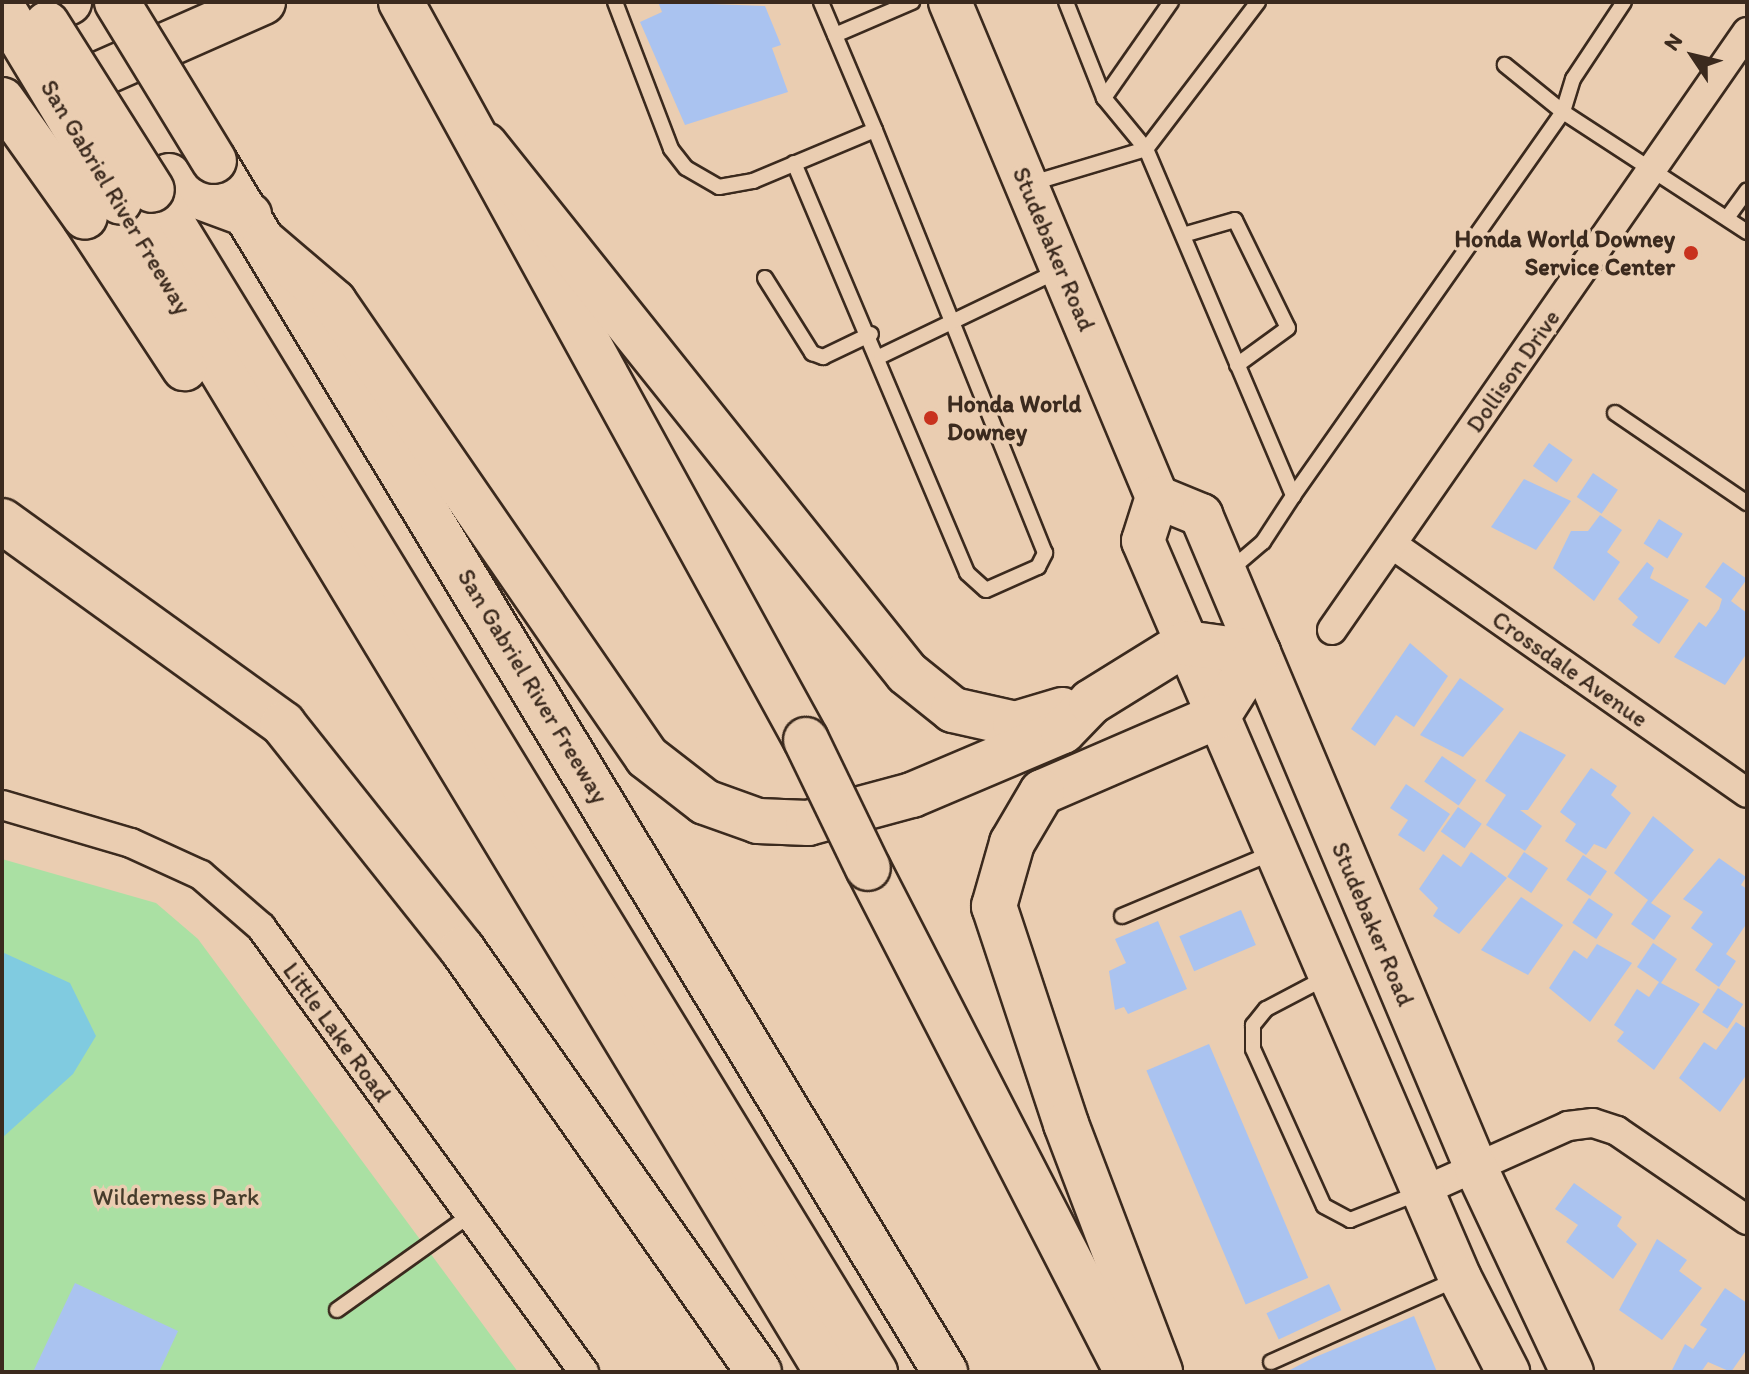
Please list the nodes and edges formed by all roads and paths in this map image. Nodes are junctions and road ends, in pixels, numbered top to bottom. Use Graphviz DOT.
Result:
graph roads {
  1 [pos="33,2"];
  2 [pos="60,2"];
  3 [pos="69,2"];
  4 [pos="117,2"];
  5 [pos="263,2"];
  6 [pos="401,2"];
  7 [pos="615,2"];
  8 [pos="821,2"];
  9 [pos="912,2"];
  10 [pos="950,2"];
  11 [pos="1066,2"];
  12 [pos="1171,2"];
  13 [pos="1258,2"];
  14 [pos="1624,2"];
  15 [pos="2,7"];
  16 [pos="2,31"];
  17 [pos="1747,32"];
  18 [pos="835,35"];
  19 [pos="1505,65"];
  20 [pos="1104,98"];
  21 [pos="2,100"];
  22 [pos="1563,112"];
  23 [pos="2,117"];
  24 [pos="875,130"];
  25 [pos="485,145"];
  26 [pos="1146,149"];
  27 [pos="794,163"];
  28 [pos="1653,168"];
  29 [pos="1027,184"];
  30 [pos="1747,190"];
  31 [pos="131,196"];
  32 [pos="1727,218"];
  33 [pos="257,229"];
  34 [pos="1747,232"];
  35 [pos="1183,235"];
  36 [pos="1062,269"];
  37 [pos="765,278"];
  38 [pos="954,325"];
  39 [pos="871,334"];
  40 [pos="881,356"];
  41 [pos="1237,365"];
  42 [pos="1615,413"];
  43 [pos="1293,496"];
  44 [pos="1157,497"];
  45 [pos="1747,503"];
  46 [pos="2,521"];
  47 [pos="1393,545"];
  48 [pos="1225,574"];
  49 [pos="1332,630"];
  50 [pos="1186,643"];
  51 [pos="1258,653"];
  52 [pos="1091,702"];
  53 [pos="1218,716"];
  54 [pos="1747,793"];
  55 [pos="2,805"];
  56 [pos="1275,852"];
  57 [pos="1122,916"];
  58 [pos="1328,977"];
  59 [pos="1476,1168"];
  60 [pos="1423,1191"];
  61 [pos="469,1216"];
  62 [pos="1747,1220"];
  63 [pos="1460,1278"];
  64 [pos="337,1310"];
  65 [pos="1271,1362"];
  66 [pos="584,1372"];
  67 [pos="759,1372"];
  68 [pos="827,1372"];
  69 [pos="875,1372"];
  70 [pos="945,1372"];
  71 [pos="1127,1372"];
  72 [pos="1160,1372"];
  73 [pos="1508,1372"];
  74 [pos="1572,1372"];
  1 -- 31 [label="main road, bridge"];
  2 -- 31 [label="main road"];
  3 -- 16 [label="main road"];
  4 -- 33 [label="main road, San Gabriel River Freeway, bridge"];
  5 -- 23 [label="main road"];
  6 -- 25 [label="main road"];
  7 -- 27 [label="lane"];
  8 -- 18 [label="lane"];
  9 -- 18 [label="lane"];
  10 -- 29 [label="main road, Studebaker Road"];
  11 -- 20 [label="lane"];
  12 -- 20 [label="lane"];
  13 -- 26 [label="lane"];
  14 -- 22 [label="lane"];
  15 -- 31 [label="main road, San Gabriel River Freeway, bridge"];
  17 -- 28 [label="street, Dollison Drive"];
  18 -- 24 [label="lane"];
  19 -- 22 [label="lane"];
  20 -- 26 [label="lane"];
  21 -- 31 [label="main road, bridge"];
  22 -- 28 [label="lane"];
  22 -- 43 [label="lane"];
  24 -- 27 [label="lane"];
  24 -- 38 [label="lane"];
  25 -- 52 [label="main road"];
  25 -- 71 [label="main road, bridge"];
  26 -- 29 [label="lane"];
  26 -- 35 [label="lane"];
  27 -- 39 [label="lane"];
  28 -- 32 [label="lane"];
  28 -- 47 [label="street, Dollison Drive"];
  29 -- 36 [label="main road, Studebaker Road"];
  30 -- 32 [label="lane"];
  31 -- 33 [label="main road"];
  31 -- 68 [label="main road, San Gabriel River Freeway"];
  31 -- 69 [label="main road"];
  32 -- 34 [label="lane"];
  33 -- 52 [label="main road"];
  33 -- 70 [label="main road, San Gabriel River Freeway"];
  35 -- 41 [label="lane"];
  35 -- 41 [label="lane"];
  36 -- 38 [label="lane"];
  36 -- 44 [label="main road, Studebaker Road"];
  37 -- 39 [label="lane"];
  38 -- 40 [label="lane"];
  38 -- 40 [label="lane"];
  39 -- 40 [label="lane"];
  41 -- 43 [label="lane"];
  42 -- 45 [label="lane"];
  43 -- 48 [label="lane"];
  44 -- 48 [label="main road, Studebaker Road"];
  44 -- 50 [label="main road"];
  46 -- 67 [label="main road"];
  47 -- 49 [label="street, Dollison Drive"];
  47 -- 54 [label="street, Crossdale Avenue"];
  48 -- 51 [label="main road, Studebaker Road"];
  50 -- 51 [label="main road"];
  50 -- 52 [label="main road"];
  50 -- 53 [label="main road"];
  51 -- 53 [label="main road"];
  51 -- 59 [label="main road, Studebaker Road"];
  53 -- 56 [label="main road"];
  53 -- 72 [label="main road"];
  55 -- 61 [label="street, Little Lake Road"];
  56 -- 57 [label="lane"];
  56 -- 58 [label="main road"];
  58 -- 60 [label="main road"];
  58 -- 60 [label="lane"];
  59 -- 60 [label="street"];
  59 -- 62 [label="street"];
  59 -- 74 [label="main road, Studebaker Road"];
  60 -- 63 [label="main road"];
  61 -- 64 [label="lane"];
  61 -- 66 [label="street, Little Lake Road"];
  63 -- 65 [label="lane"];
  63 -- 73 [label="main road"];
}
